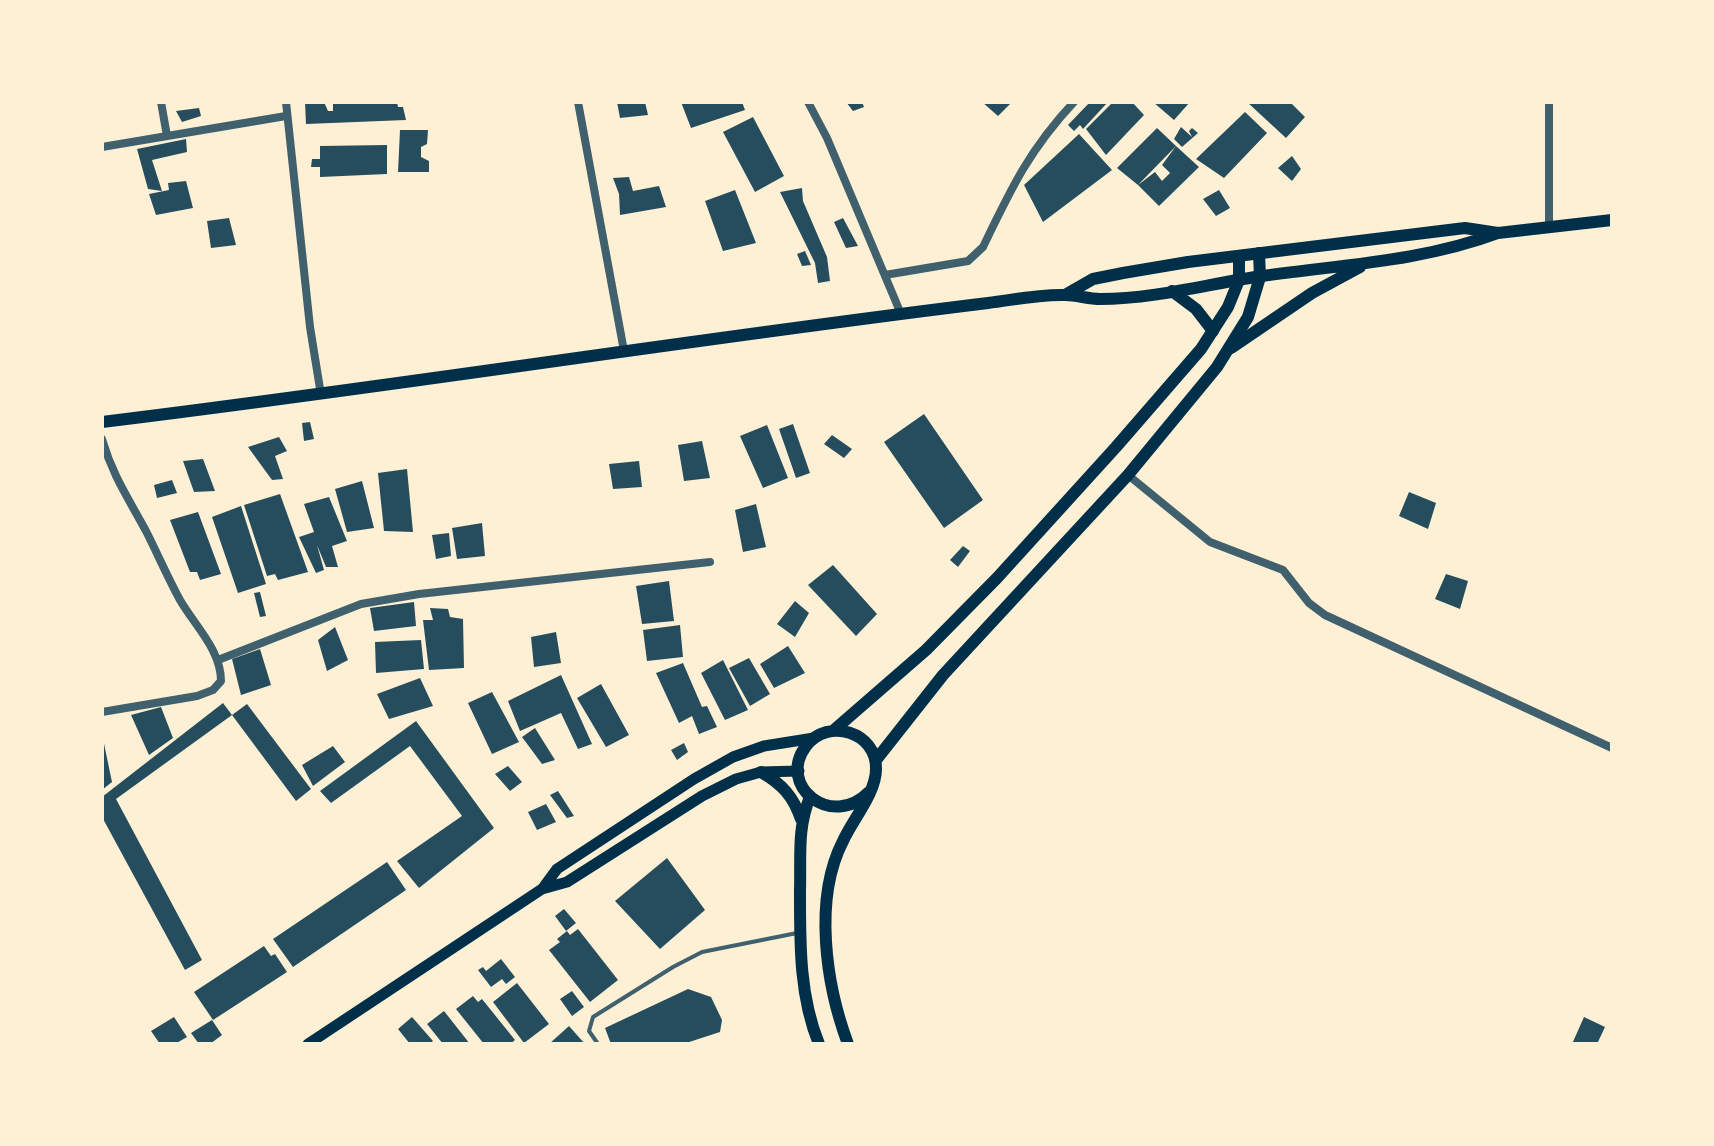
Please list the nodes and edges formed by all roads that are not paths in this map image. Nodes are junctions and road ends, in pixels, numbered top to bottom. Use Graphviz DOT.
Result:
graph roads {
  1 [pos="161,102"];
  2 [pos="286,102"];
  3 [pos="578,102"];
  4 [pos="808,102"];
  5 [pos="1074,102"];
  6 [pos="1549,102"];
  7 [pos="286,116"];
  8 [pos="167,136"];
  9 [pos="102,147"];
  10 [pos="1612,220"];
  11 [pos="1549,228"];
  12 [pos="1498,233"];
  13 [pos="1259,253"];
  14 [pos="1239,256"];
  15 [pos="1366,264"];
  16 [pos="885,275"];
  17 [pos="1260,277"];
  18 [pos="1239,280"];
  19 [pos="1172,291"];
  20 [pos="1065,295"];
  21 [pos="901,314"];
  22 [pos="1213,331"];
  23 [pos="1231,348"];
  24 [pos="624,351"];
  25 [pos="321,395"];
  26 [pos="102,422"];
  27 [pos="102,439"];
  28 [pos="107,472"];
  29 [pos="1128,475"];
  30 [pos="710,562"];
  31 [pos="218,660"];
  32 [pos="102,712"];
  33 [pos="834,730"];
  34 [pos="814,738"];
  35 [pos="1612,748"];
  36 [pos="876,760"];
  37 [pos="799,771"];
  38 [pos="761,772"];
  39 [pos="869,792"];
  40 [pos="810,797"];
  41 [pos="801,819"];
  42 [pos="542,889"];
  43 [pos="800,933"];
  44 [pos="308,1044"];
  45 [pos="598,1044"];
  46 [pos="819,1044"];
  47 [pos="848,1044"];
  1 -- 8 [label="street"];
  2 -- 7 [label="street"];
  3 -- 24 [label="street"];
  4 -- 16 [label="street"];
  5 -- 16 [label="street"];
  6 -- 11 [label="street"];
  7 -- 8 [label="street"];
  7 -- 25 [label="street"];
  8 -- 9 [label="street"];
  10 -- 11 [label="main road"];
  11 -- 12 [label="main road"];
  12 -- 13 [label="main road"];
  12 -- 15 [label="main road"];
  13 -- 14 [label="main road"];
  13 -- 17 [label="main road"];
  14 -- 18 [label="main road"];
  14 -- 20 [label="main road"];
  15 -- 17 [label="main road"];
  15 -- 23 [label="main road"];
  16 -- 21 [label="street"];
  17 -- 18 [label="main road"];
  17 -- 23 [label="main road"];
  18 -- 19 [label="main road"];
  18 -- 22 [label="main road"];
  19 -- 20 [label="main road"];
  19 -- 22 [label="main road"];
  20 -- 21 [label="main road"];
  21 -- 24 [label="main road"];
  22 -- 33 [label="main road"];
  23 -- 29 [label="main road"];
  24 -- 25 [label="main road"];
  25 -- 26 [label="main road"];
  27 -- 28 [label="street"];
  28 -- 31 [label="street"];
  29 -- 35 [label="street"];
  29 -- 36 [label="main road"];
  30 -- 31 [label="street"];
  31 -- 32 [label="street"];
  33 -- 34 [label="main road"];
  33 -- 36 [label="main road"];
  34 -- 37 [label="main road"];
  34 -- 42 [label="main road"];
  36 -- 39 [label="main road"];
  37 -- 38 [label="main road"];
  37 -- 40 [label="main road"];
  38 -- 41 [label="main road"];
  38 -- 42 [label="main road"];
  39 -- 40 [label="main road"];
  39 -- 47 [label="main road"];
  40 -- 41 [label="main road"];
  41 -- 43 [label="main road"];
  42 -- 44 [label="main road"];
  43 -- 45 [label="lane"];
  43 -- 46 [label="main road"];
}
